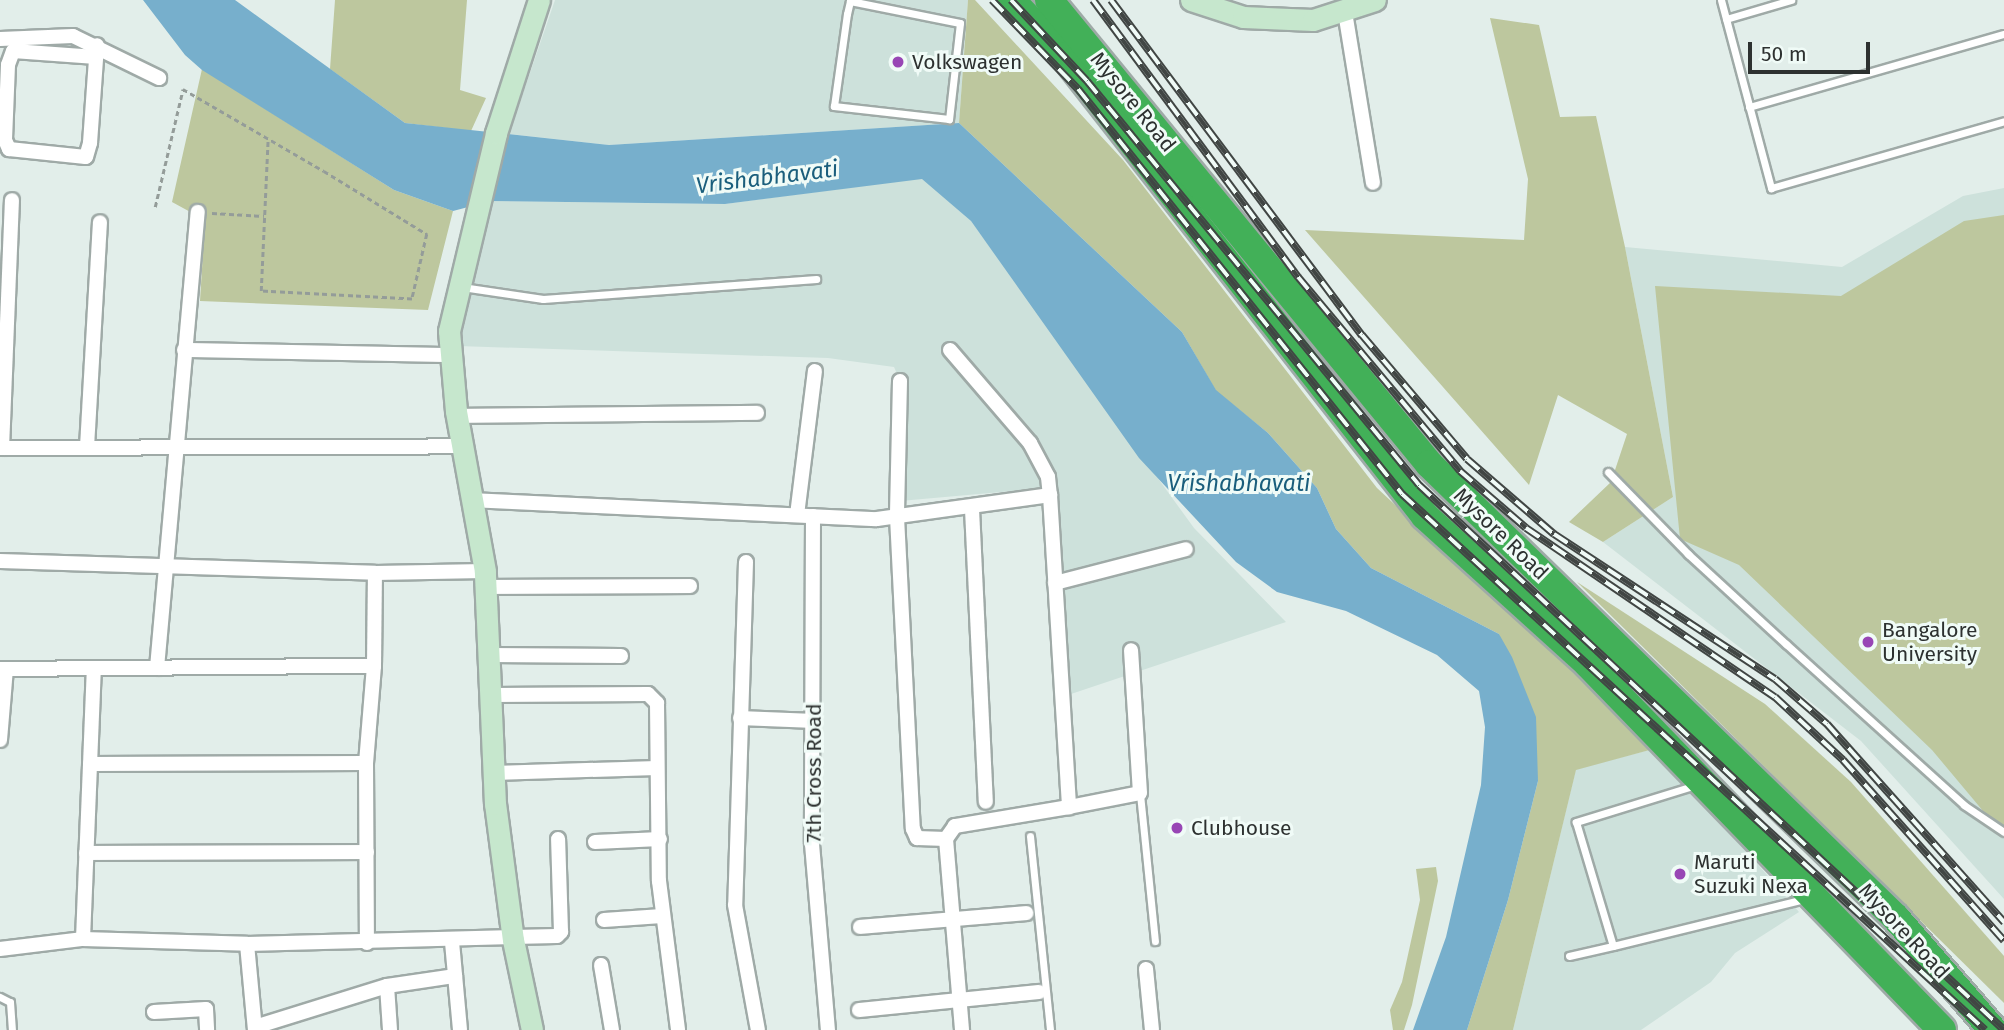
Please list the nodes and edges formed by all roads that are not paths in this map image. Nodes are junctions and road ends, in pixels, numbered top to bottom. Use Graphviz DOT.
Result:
graph roads {
  1 [pos="539,0"];
  2 [pos="1011,0"];
  3 [pos="1049,0"];
  4 [pos="1191,0"];
  5 [pos="1375,0"];
  6 [pos="1721,0"];
  7 [pos="1791,0"];
  8 [pos="851,1"];
  9 [pos="1345,12"];
  10 [pos="1726,19"];
  11 [pos="2004,34"];
  12 [pos="0,38"];
  13 [pos="97,51"];
  14 [pos="159,78"];
  15 [pos="1749,107"];
  16 [pos="2004,121"];
  17 [pos="1373,183"];
  18 [pos="12,200"];
  19 [pos="198,212"];
  20 [pos="100,222"];
  21 [pos="816,279"];
  22 [pos="458,286"];
  23 [pos="184,350"];
  24 [pos="950,351"];
  25 [pos="450,355"];
  26 [pos="815,370"];
  27 [pos="900,380"];
  28 [pos="757,412"];
  29 [pos="456,416"];
  30 [pos="461,446"];
  31 [pos="1,447"];
  32 [pos="87,447"];
  33 [pos="174,447"];
  34 [pos="1608,472"];
  35 [pos="1050,495"];
  36 [pos="470,500"];
  37 [pos="972,509"];
  38 [pos="797,515"];
  39 [pos="813,516"];
  40 [pos="897,517"];
  41 [pos="1186,549"];
  42 [pos="0,561"];
  43 [pos="746,562"];
  44 [pos="167,567"];
  45 [pos="375,573"];
  46 [pos="485,579"];
  47 [pos="1055,583"];
  48 [pos="690,586"];
  49 [pos="1131,650"];
  50 [pos="490,655"];
  51 [pos="621,656"];
  52 [pos="374,666"];
  53 [pos="94,668"];
  54 [pos="157,668"];
  55 [pos="3,669"];
  56 [pos="492,695"];
  57 [pos="740,718"];
  58 [pos="814,721"];
  59 [pos="0,740"];
  60 [pos="366,762"];
  61 [pos="90,764"];
  62 [pos="657,768"];
  63 [pos="494,773"];
  64 [pos="1705,783"];
  65 [pos="1140,793"];
  66 [pos="986,802"];
  67 [pos="1069,807"];
  68 [pos="2004,832"];
  69 [pos="1030,836"];
  70 [pos="558,839"];
  71 [pos="660,839"];
  72 [pos="946,839"];
  73 [pos="595,842"];
  74 [pos="367,852"];
  75 [pos="86,853"];
  76 [pos="1816,896"];
  77 [pos="1026,913"];
  78 [pos="662,916"];
  79 [pos="950,919"];
  80 [pos="604,920"];
  81 [pos="860,927"];
  82 [pos="83,939"];
  83 [pos="513,940"];
  84 [pos="1155,941"];
  85 [pos="452,942"];
  86 [pos="368,943"];
  87 [pos="247,944"];
  88 [pos="1613,946"];
  89 [pos="0,949"];
  90 [pos="1569,956"];
  91 [pos="601,965"];
  92 [pos="1146,969"];
  93 [pos="455,976"];
  94 [pos="387,986"];
  95 [pos="1038,992"];
  96 [pos="0,997"];
  97 [pos="959,999"];
  98 [pos="859,1010"];
  99 [pos="154,1012"];
  100 [pos="255,1028"];
  101 [pos="12,1030"];
  102 [pos="207,1030"];
  103 [pos="390,1030"];
  104 [pos="460,1030"];
  105 [pos="532,1030"];
  106 [pos="612,1030"];
  107 [pos="678,1030"];
  108 [pos="758,1030"];
  109 [pos="828,1030"];
  110 [pos="962,1030"];
  111 [pos="1051,1030"];
  112 [pos="1152,1030"];
  113 [pos="1942,1030"];
  114 [pos="1993,1030"];
  1 -- 22 [label="street"];
  2 -- 64 [label="highway, Mysore Road"];
  3 -- 114 [label="highway, Mysore Road"];
  4 -- 9 [label="street"];
  5 -- 9 [label="street"];
  6 -- 10 [label="lane"];
  7 -- 10 [label="lane"];
  8 -- 8 [label="lane"];
  9 -- 17 [label="street"];
  10 -- 15 [label="lane"];
  11 -- 15 [label="lane"];
  12 -- 13 [label="street"];
  13 -- 13 [label="street"];
  13 -- 14 [label="street"];
  15 -- 16 [label="lane"];
  18 -- 31 [label="street"];
  19 -- 23 [label="street"];
  20 -- 32 [label="street"];
  21 -- 22 [label="lane"];
  22 -- 25 [label="street"];
  23 -- 25 [label="street"];
  23 -- 33 [label="street"];
  24 -- 35 [label="street"];
  25 -- 29 [label="street"];
  26 -- 38 [label="street"];
  27 -- 40 [label="street"];
  28 -- 29 [label="street"];
  29 -- 30 [label="street"];
  30 -- 33 [label="street"];
  30 -- 36 [label="street"];
  31 -- 32 [label="street"];
  32 -- 33 [label="street"];
  33 -- 44 [label="street"];
  34 -- 68 [label="lane"];
  35 -- 37 [label="street"];
  35 -- 47 [label="street"];
  36 -- 38 [label="street"];
  36 -- 46 [label="street"];
  37 -- 40 [label="street"];
  37 -- 66 [label="street"];
  38 -- 39 [label="street"];
  39 -- 40 [label="street"];
  39 -- 58 [label="street, 7th Cross Road"];
  40 -- 72 [label="street"];
  41 -- 47 [label="street"];
  42 -- 44 [label="street"];
  43 -- 57 [label="street"];
  44 -- 45 [label="street"];
  44 -- 54 [label="street"];
  45 -- 46 [label="street"];
  45 -- 52 [label="street"];
  46 -- 48 [label="street"];
  46 -- 50 [label="street"];
  47 -- 67 [label="street"];
  49 -- 65 [label="street"];
  50 -- 51 [label="street"];
  50 -- 56 [label="street"];
  52 -- 54 [label="street"];
  52 -- 60 [label="street"];
  53 -- 54 [label="street"];
  53 -- 55 [label="street"];
  53 -- 61 [label="street"];
  55 -- 59 [label="street"];
  56 -- 62 [label="street"];
  56 -- 63 [label="street"];
  57 -- 58 [label="street"];
  57 -- 108 [label="street"];
  58 -- 109 [label="street, 7th Cross Road"];
  60 -- 61 [label="street"];
  60 -- 74 [label="street"];
  61 -- 75 [label="street"];
  62 -- 63 [label="street"];
  62 -- 71 [label="street"];
  63 -- 83 [label="street"];
  64 -- 76 [label="highway, Mysore Road"];
  64 -- 88 [label="lane"];
  65 -- 67 [label="street"];
  65 -- 84 [label="lane"];
  67 -- 72 [label="street"];
  69 -- 111 [label="lane"];
  70 -- 83 [label="street"];
  71 -- 73 [label="street"];
  71 -- 78 [label="street"];
  72 -- 79 [label="street"];
  74 -- 75 [label="street"];
  74 -- 86 [label="street"];
  75 -- 82 [label="street"];
  76 -- 88 [label="lane"];
  76 -- 113 [label="highway, Mysore Road"];
  77 -- 79 [label="street"];
  78 -- 80 [label="street"];
  78 -- 107 [label="street"];
  79 -- 81 [label="street"];
  79 -- 97 [label="street"];
  82 -- 87 [label="street"];
  82 -- 89 [label="street"];
  83 -- 85 [label="street"];
  83 -- 105 [label="street"];
  85 -- 86 [label="street"];
  85 -- 93 [label="street"];
  86 -- 87 [label="street"];
  87 -- 100 [label="street"];
  88 -- 90 [label="lane"];
  91 -- 106 [label="street"];
  92 -- 112 [label="street"];
  93 -- 94 [label="street"];
  93 -- 104 [label="street"];
  94 -- 100 [label="street"];
  94 -- 103 [label="street"];
  95 -- 97 [label="street"];
  96 -- 101 [label="lane"];
  97 -- 98 [label="street"];
  97 -- 110 [label="street"];
  99 -- 102 [label="street"];
}
